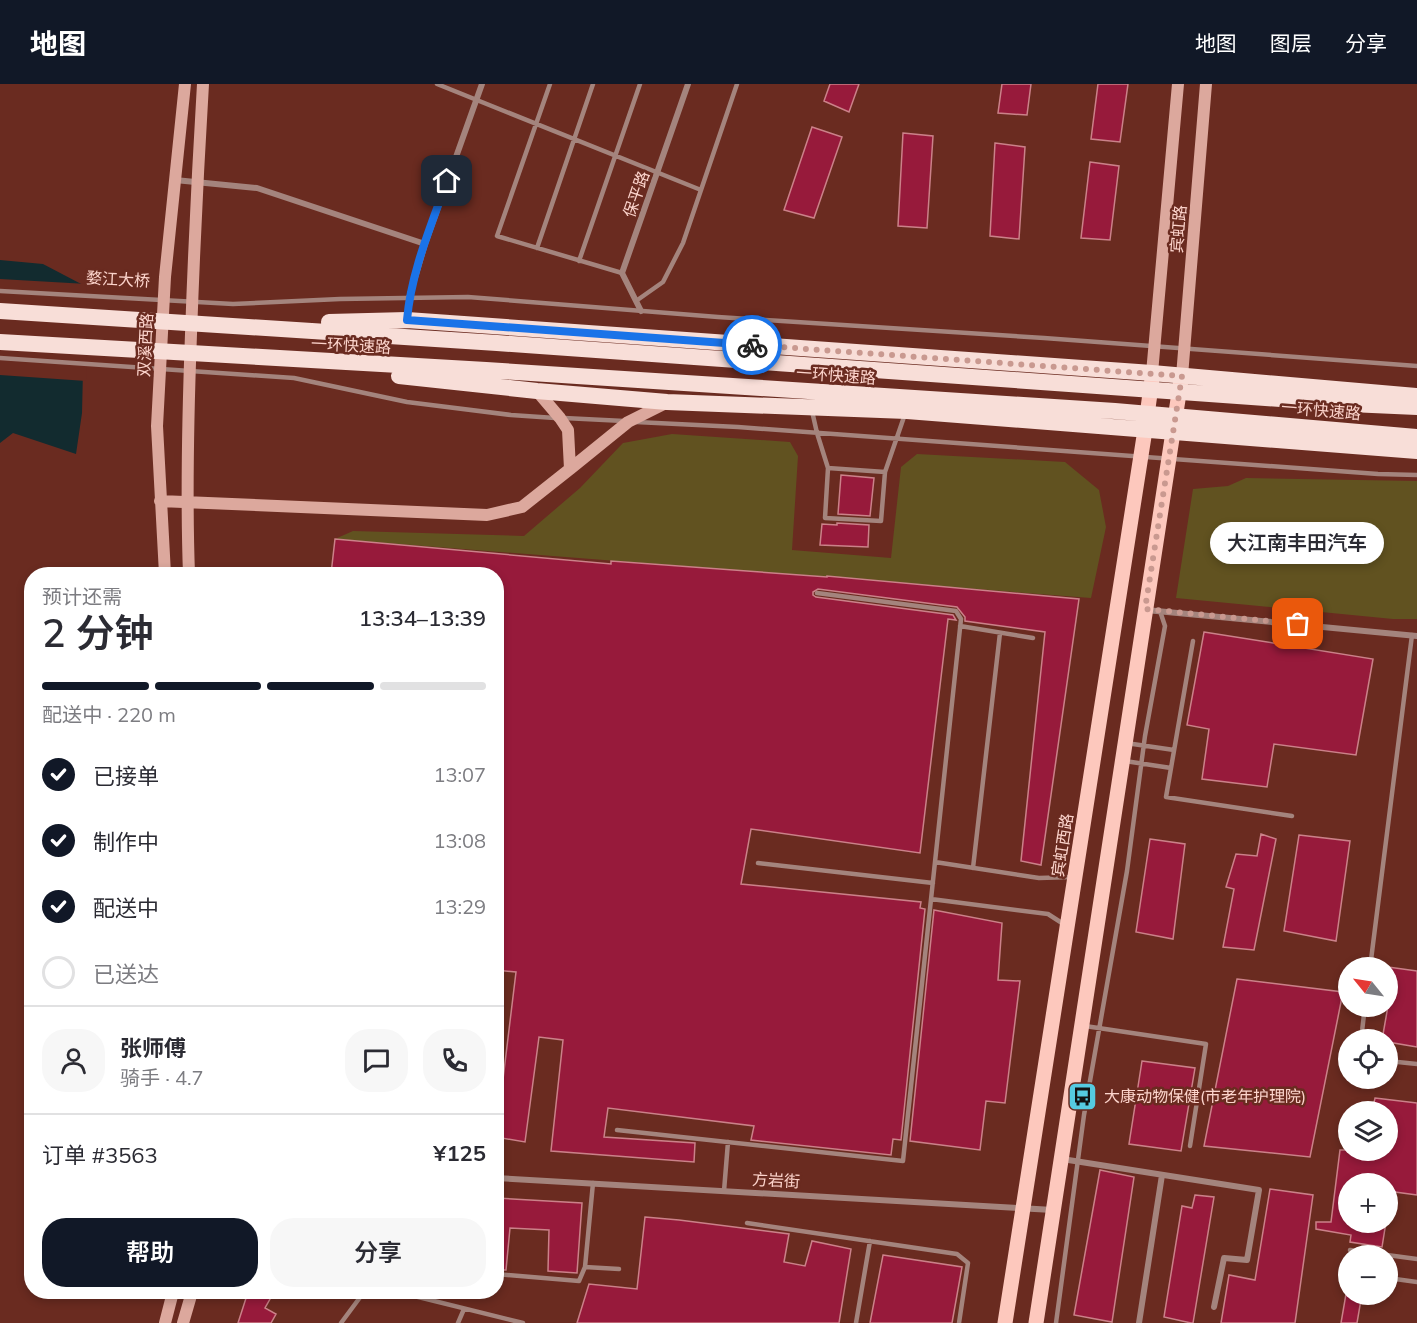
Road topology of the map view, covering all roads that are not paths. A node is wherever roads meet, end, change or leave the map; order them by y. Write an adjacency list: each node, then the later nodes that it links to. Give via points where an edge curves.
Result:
1 (185, 84): 17 (main road, 双溪西路)
2 (203, 84): 18 (main road)
3 (437, 84): 12 (lane)
4 (482, 84): 12 (street)
5 (550, 84): 13 (lane)
6 (593, 84): 14 (lane)
7 (640, 84): 15 (lane)
8 (688, 84): 16 (street, 保平路)
9 (737, 84): 19 (lane)
10 (1178, 84): 32 (main road, 宾虹路)
11 (1206, 84): 33 (main road, 宾虹路)
12 (477, 98): 13 (lane); 20 (street)
13 (536, 123): 14 (lane); 21 (lane, via 497,236)
14 (574, 139): 15 (lane); 21 (lane)
15 (615, 156): 16 (lane); 22 (lane)
16 (657, 173): 19 (lane); 23 (street, 保平路)
17 (176, 180): 18 (street); 59 (main road, 双溪西路, via 165,278 157,426)
18 (197, 182): 20 (street, via 257,188); 60 (main road)
19 (701, 190): 26 (lane, via 683,243 663,282)
20 (425, 244): 25 (street)
21 (537, 248): 22 (lane)
22 (579, 261): 23 (lane)
23 (622, 273): 26 (street)
24 (0, 291): 25 (lane, 婺江大桥, via 233,304)
25 (409, 298): 28 (lane, 婺江大桥, via 468,297); 29 (street)
26 (636, 301): 28 (street)
27 (0, 311): 30 (highway)
28 (641, 311): 32 (lane, 婺江大桥)
29 (407, 320): 30 (highway); 37 (highway)
30 (230, 325): 43 (highway, 一环快速路)
31 (0, 342): 34 (highway)
32 (1155, 346): 33 (lane, 婺江大桥); 37 (main road, 宾虹路)
33 (1184, 348): 36 (lane, 婺江大桥); 38 (main road, 宾虹路)
34 (216, 356): 39 (highway); 50 (highway, 一环快速路, via 1115,411)
35 (0, 358): 45 (lane, via 294,378 407,402)
36 (1417, 366)
37 (1152, 373): 38 (highway); 47 (main road, 宾虹西路)
38 (1182, 376): 40 (highway); 48 (main road)
39 (537, 391): 41 (highway); 45 (main road)
40 (1417, 396)
41 (668, 402): 42 (highway); 46 (main road)
42 (811, 406): 44 (highway); 49 (lane)
43 (1417, 407)
44 (907, 411): 47 (highway); 51 (lane)
45 (560, 418): 46 (lane); 56 (main road, via 568,430)
46 (628, 422): 49 (lane); 56 (main road)
47 (1145, 430): 48 (highway); 53 (main road, 宾虹西路)
48 (1174, 432): 52 (highway); 54 (main road)
49 (817, 433): 51 (lane); 55 (lane)
50 (1417, 437)
51 (895, 439): 53 (lane); 57 (lane)
52 (1417, 451)
53 (1141, 457): 54 (lane); 80 (main road, 宾虹西路)
54 (1168, 459): 58 (lane); 64 (main road)
55 (828, 468): 57 (lane); 57 (lane, via 825,518 881,521)
56 (570, 469): 60 (main road, via 522,507 487,515)
57 (885, 472)
58 (1417, 475)
59 (160, 501): 60 (main road); 61 (main road, 双溪西路)
60 (186, 502): 62 (main road)
61 (165, 567)
62 (189, 567)
63 (817, 593): 65 (lane, via 956,611)
64 (1153, 610): 67 (street); 70 (main road); 71 (lane, via 1165,626)
65 (960, 626): 66 (lane); 77 (lane)
66 (1000, 633): 68 (lane); 79 (lane)
67 (1415, 636): 84 (lane)
68 (1033, 638)
69 (1193, 641): 72 (lane)
70 (1125, 743): 71 (lane); 73 (main road)
71 (1144, 746): 72 (lane); 74 (lane)
72 (1174, 750): 75 (lane)
73 (1122, 760): 74 (lane); 85 (main road)
74 (1142, 763): 75 (lane); 86 (lane)
75 (1171, 768): 76 (lane, via 1167,797)
76 (1292, 816)
77 (935, 862): 79 (lane); 81 (lane)
78 (758, 863): 81 (lane)
79 (973, 868): 80 (lane, via 1039,878)
80 (1075, 878): 83 (main road, 宾虹西路)
81 (933, 883): 82 (lane)
82 (931, 899): 83 (lane, via 1048,914); 90 (lane, via 903,1161)
83 (1067, 926): 98 (main road, 宾虹西路)
84 (1371, 957)
85 (1082, 1026): 86 (lane); 92 (main road)
86 (1100, 1028): 91 (lane, via 1206,1044); 93 (lane)
87 (1398, 1062): 88 (lane)
88 (1417, 1064)
89 (617, 1130): 90 (lane)
90 (728, 1142): 97 (lane)
91 (1190, 1146)
92 (1062, 1159): 93 (street); 99 (main road)
93 (1078, 1161): 94 (street); 124 (lane)
94 (1162, 1174): 113 (street, via 1259,1190 1247,1260 1224,1258); 125 (street)
95 (504, 1178): 96 (street, 方岩街)
96 (593, 1183): 97 (street, 方岩街); 104 (lane)
97 (724, 1191): 98 (street, 方岩街)
98 (1023, 1208): 99 (street, 方岩街); 122 (main road, 宾虹西路)
99 (1054, 1210): 123 (main road)
100 (747, 1223): 101 (lane)
101 (870, 1241): 120 (lane); 121 (lane, via 957,1254 968,1263)
102 (1398, 1256): 103 (lane)
103 (1417, 1258)
104 (585, 1267): 105 (lane); 106 (lane, via 579,1281)
105 (619, 1269)
106 (504, 1275)
107 (1398, 1279): 108 (lane)
108 (1417, 1282)
109 (171, 1299): 115 (main road)
110 (190, 1299): 116 (main road)
111 (359, 1299): 117 (lane)
112 (425, 1299): 114 (lane)
113 (1214, 1307)
114 (464, 1309): 118 (lane); 119 (lane)
115 (165, 1323)
116 (183, 1323)
117 (341, 1323)
118 (458, 1323)
119 (523, 1323)
120 (856, 1323)
121 (960, 1323)
122 (1005, 1323)
123 (1036, 1323)
124 (1056, 1323)
125 (1139, 1323)

